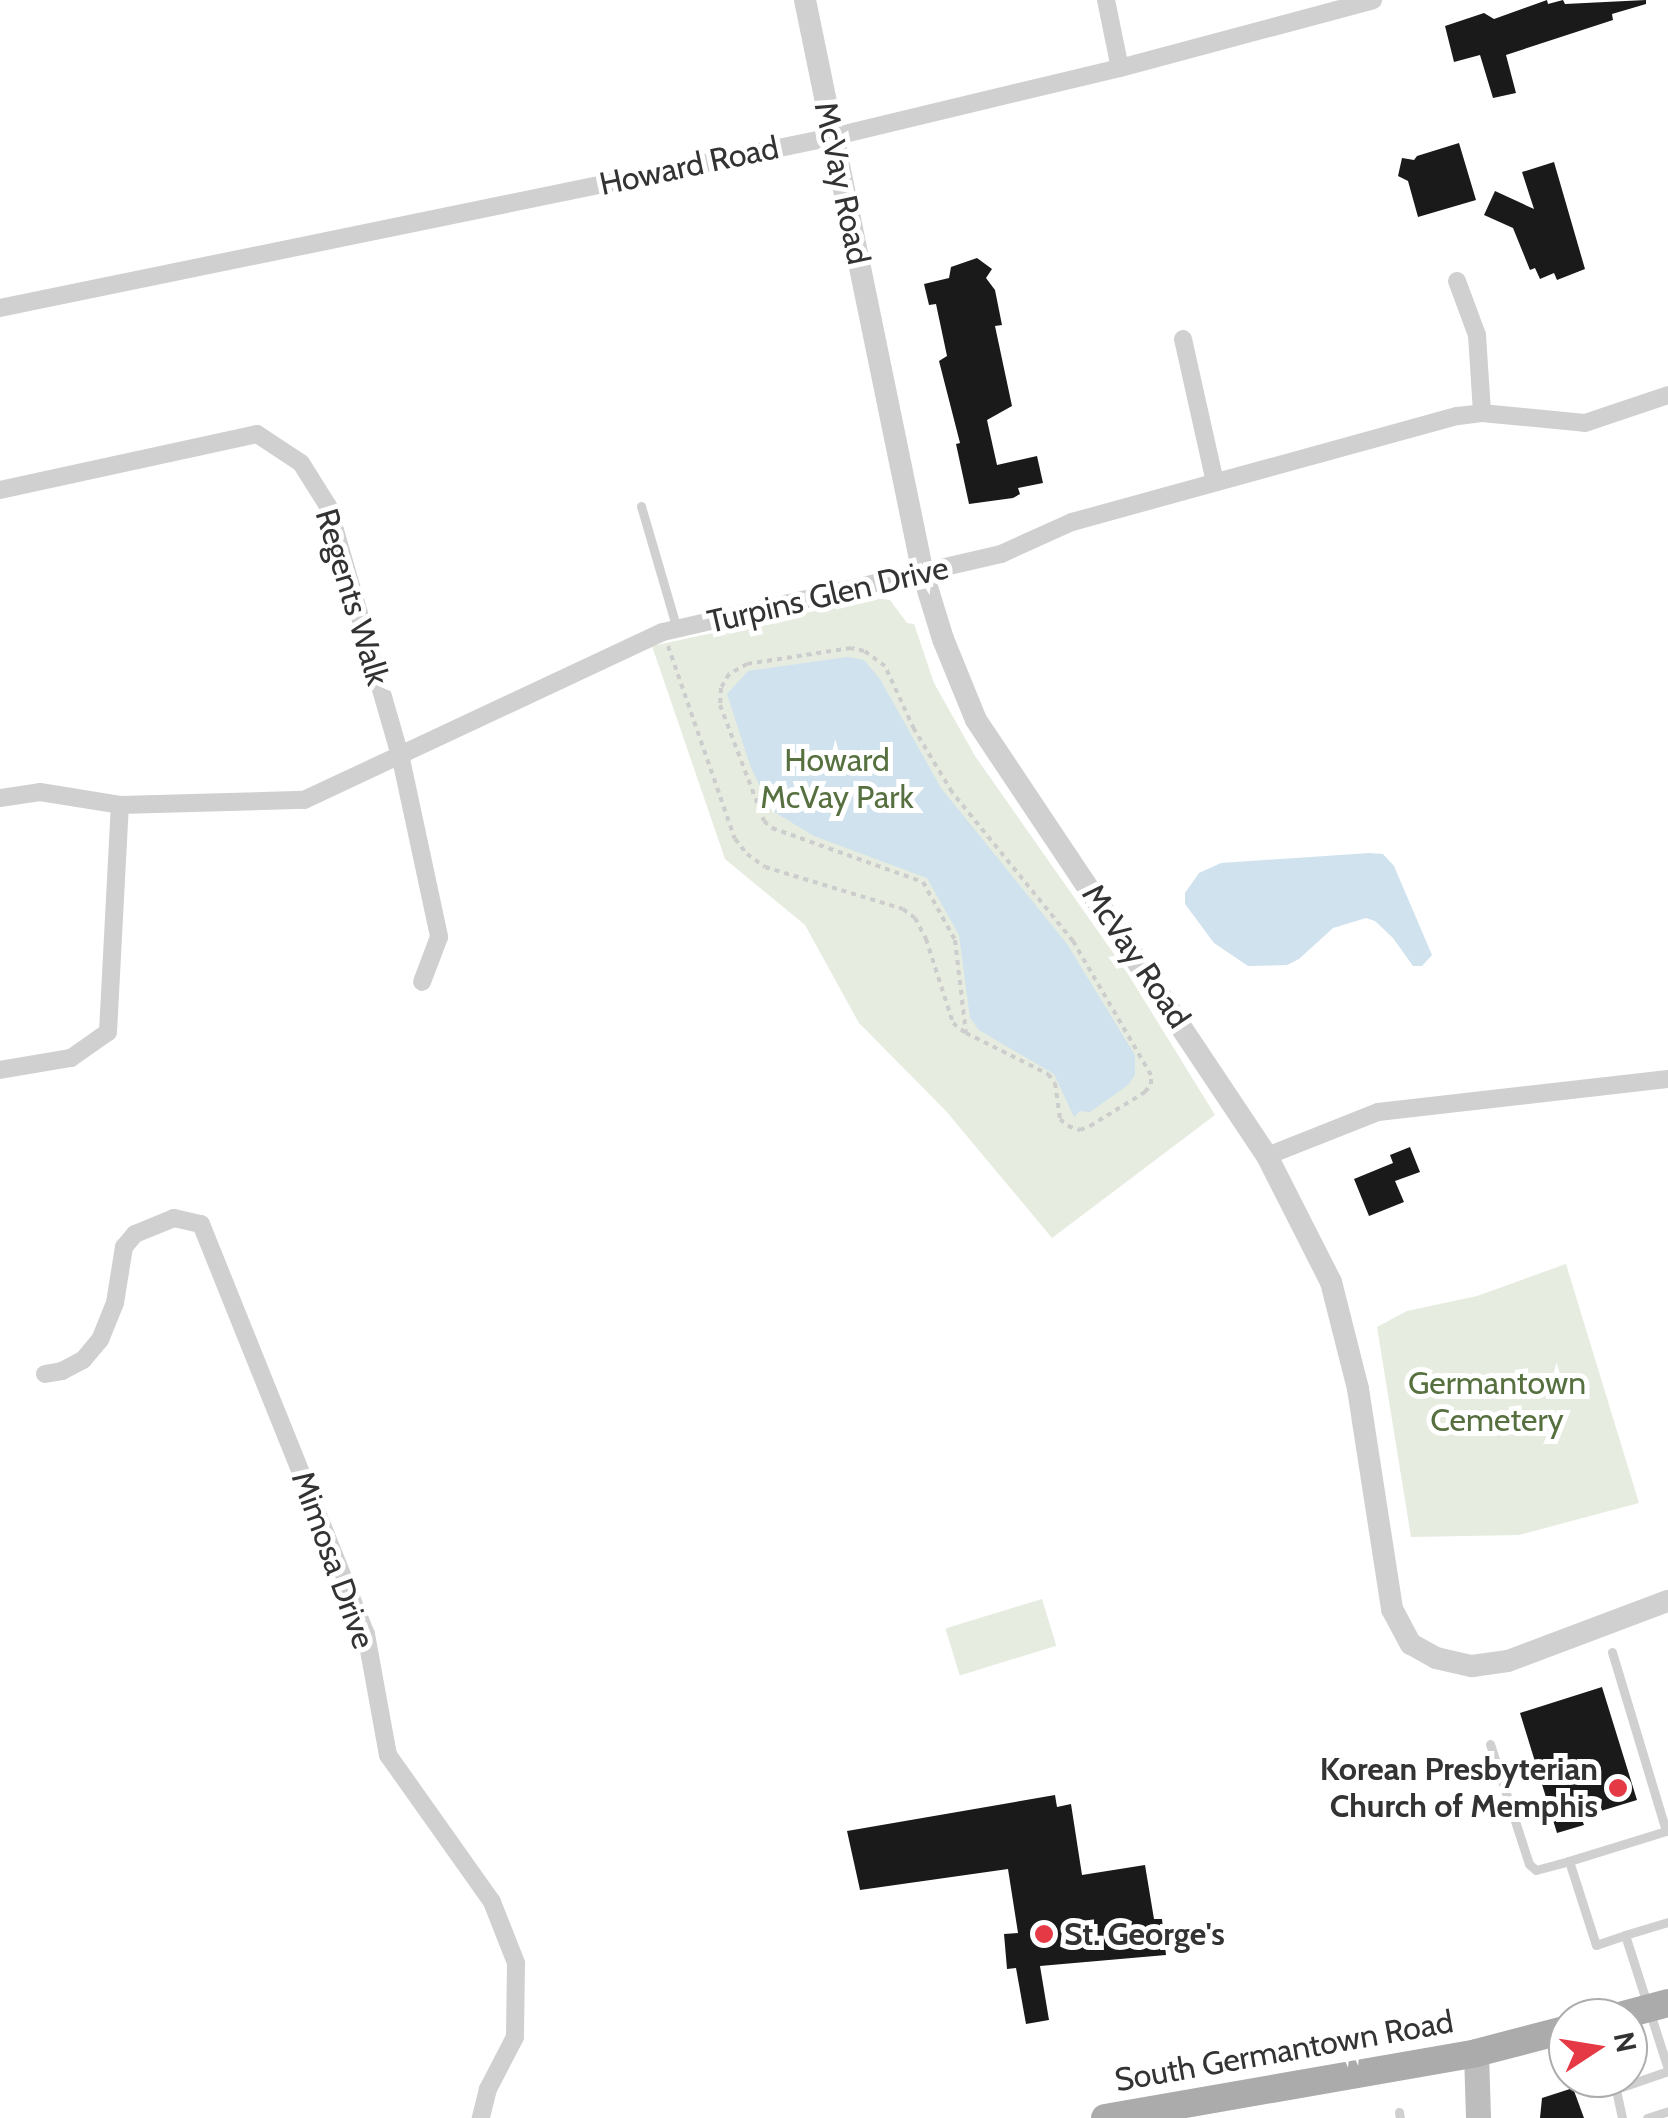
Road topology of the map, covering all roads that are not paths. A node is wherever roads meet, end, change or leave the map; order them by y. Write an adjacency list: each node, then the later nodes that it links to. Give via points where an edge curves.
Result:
1 (805, 0): 5 (street, McVay Road)
2 (1106, 0): 4 (street)
3 (1373, 0): 4 (street, Howard Road)
4 (1120, 68): 5 (street, Howard Road)
5 (832, 137): 7 (street, Howard Road); 14 (street, McVay Road)
6 (1457, 281): 10 (street, via 1477,335)
7 (0, 308)
8 (1183, 339): 11 (street)
9 (1668, 395): 10 (street, Turpins Glen Drive, via 1585,423)
10 (1482, 413): 11 (street, Turpins Glen Drive)
11 (1215, 482): 14 (street, Turpins Glen Drive)
12 (0, 490): 16 (street, Regents Walk, via 257,434 301,464 328,506)
13 (641, 506): 15 (lane)
14 (923, 574): 15 (street, Turpins Glen Drive); 22 (street, McVay Road, via 976,720)
15 (670, 631): 16 (street, Turpins Glen Drive, via 592,662)
16 (401, 759): 18 (street, Turpins Glen Drive, via 304,800); 19 (street, Regents Walk, via 439,937)
17 (0, 798): 18 (street, Turpins Glen Drive, via 40,792)
18 (120, 805): 20 (street, via 108,1032 70,1058)
19 (422, 982)
20 (0, 1070)
21 (1668, 1079): 22 (street, via 1378,1112)
22 (1268, 1156): 24 (street, McVay Road, via 1331,1282 1358,1389 1381,1560 1392,1609 1411,1644 1472,1666 1508,1661)
23 (45, 1374): 38 (street, Mimosa Drive, via 83,1360 100,1340 115,1303 124,1247 135,1234 174,1218 201,1224 366,1634 388,1754 492,1902 516,1963 516,2037 488,2089)
24 (1668, 1601)
25 (1612, 1652): 28 (lane)
26 (1490, 1744): 30 (lane, via 1529,1864 1536,1870)
27 (1668, 1788): 28 (lane)
28 (1654, 1793): 29 (lane)
29 (1667, 1834): 30 (lane)
30 (1569, 1861): 32 (lane, via 1596,1945)
31 (1668, 1922): 32 (lane)
32 (1625, 1935): 33 (lane)
33 (1658, 2006): 36 (lane)
34 (1548, 2034): 35 (main road, South Germantown Road)
35 (1476, 2053): 39 (main road, South Germantown Road); 40 (main road)
36 (1668, 2070): 41 (lane, via 1616,2089)
37 (1668, 2111): 42 (lane)
38 (482, 2118)
39 (1105, 2118)
40 (1478, 2118)
41 (1622, 2118)
42 (1647, 2118)

